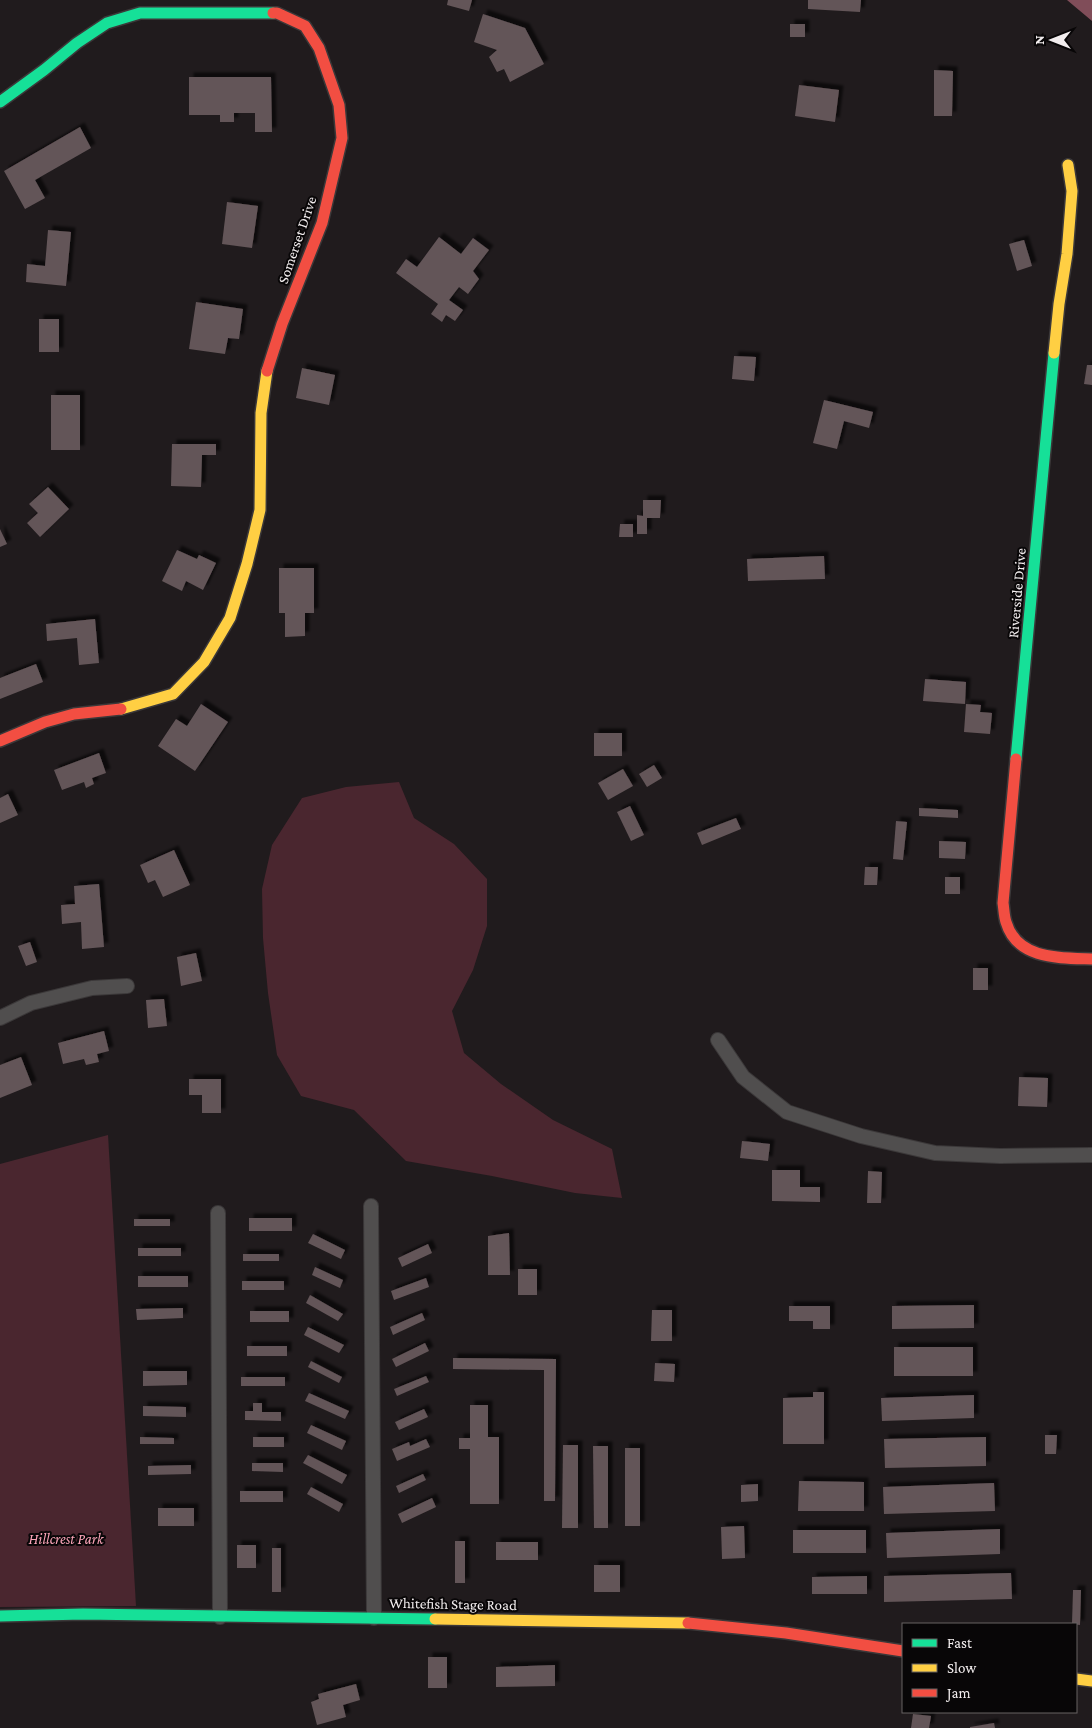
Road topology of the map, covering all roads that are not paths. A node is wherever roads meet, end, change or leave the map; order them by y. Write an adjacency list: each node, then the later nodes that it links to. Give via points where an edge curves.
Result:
1 (0, 102): 3 (street, Somerset Drive, via 107,22 140,13 278,13 305,26 319,48 338,105 342,138 322,223 282,324 266,375 260,413 260,510 230,618 204,662 173,694 120,709 74,714)
2 (1068, 165): 4 (street, Riverside Drive, via 1072,190 1067,254 1046,423 1003,903 1008,931 1028,951 1058,958)
3 (0, 741)
4 (1092, 959)
5 (127, 986): 6 (street, via 92,988 31,1003)
6 (0, 1018)
7 (718, 1040): 8 (street, via 742,1077 787,1112 861,1136 935,1153)
8 (1092, 1155)
9 (371, 1206): 13 (street)
10 (218, 1213): 12 (street)
11 (0, 1616): 12 (street, Whitefish Stage Road)
12 (220, 1617): 13 (street, Whitefish Stage Road)
13 (374, 1618): 14 (street, Whitefish Stage Road, via 704,1624 812,1635)
14 (902, 1651)
15 (1077, 1679): 16 (street)
16 (1092, 1681)

